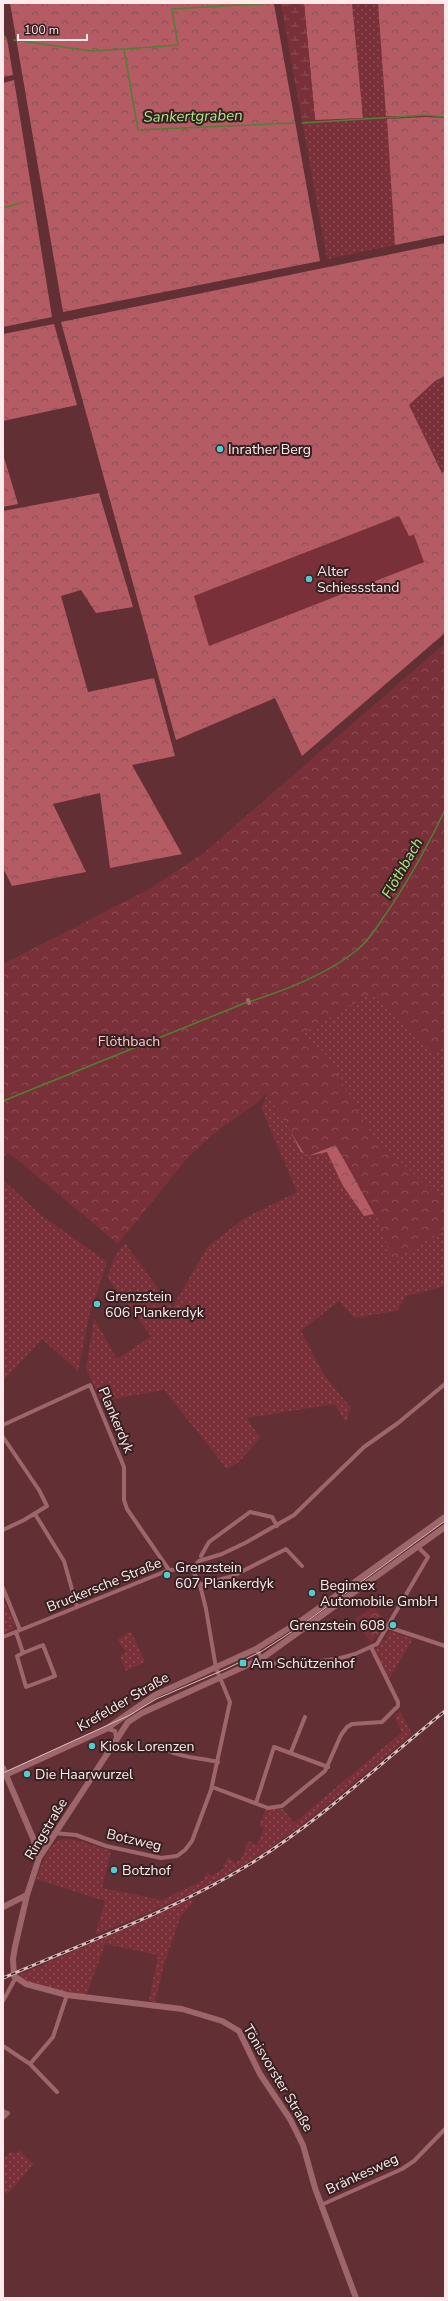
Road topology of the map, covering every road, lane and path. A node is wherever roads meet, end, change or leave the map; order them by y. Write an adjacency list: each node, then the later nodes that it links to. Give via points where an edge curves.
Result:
1 (445, 1384): 6 (street, via 364,1447 294,1515)
2 (3, 1425): 13 (street, Plankerdyk, via 90,1385 124,1467 124,1500 127,1508 151,1547)
3 (3, 1437): 4 (street, via 46,1503 46,1506)
4 (36, 1514): 8 (street); 17 (street, via 64,1561)
5 (445, 1517): 23 (street, Krefelder Straße, via 305,1618)
6 (277, 1526): 10 (street, via 222,1554); 10 (street, via 272,1517 250,1512 209,1542)
7 (445, 1527): 9 (street, Krefelder Straße)
8 (3, 1530)
9 (418, 1547): 18 (street, via 428,1557); 25 (street, Krefelder Straße)
10 (200, 1559): 12 (street)
11 (302, 1566): 14 (street, via 286,1549 233,1576)
12 (192, 1569): 13 (street, Bruckersche Straße); 14 (street)
13 (169, 1570): 17 (street, Bruckersche Straße)
14 (200, 1585): 26 (street)
15 (3, 1588): 16 (street)
16 (4, 1593): 19 (street)
17 (77, 1607): 19 (street, Bruckersche Straße)
18 (388, 1627): 21 (street); 22 (street, via 376,1644)
19 (18, 1631): 20 (street, Bruckersche Straße); 24 (street)
20 (3, 1637)
21 (445, 1646)
22 (370, 1647): 25 (street, via 337,1659 297,1664 267,1664); 35 (street, via 398,1706 382,1722 352,1724 347,1727 340,1735)
23 (256, 1649): 25 (street); 26 (street, Krefelder Straße)
24 (23, 1653): 24 (street, via 17,1656 26,1687 55,1676 43,1646)
25 (261, 1659): 27 (street, Krefelder Straße)
26 (216, 1668): 27 (street, Botzweg); 30 (street, Krefelder Straße, via 155,1695)
27 (220, 1678): 28 (street, Krefelder Straße); 34 (street, Botzweg, via 230,1702)
28 (134, 1717): 31 (street, Ringstraße)
29 (305, 1717): 33 (street)
30 (106, 1729): 31 (street, via 115,1731); 37 (street, Krefelder Straße)
31 (116, 1738): 40 (street, Ringstraße, via 91,1781)
32 (168, 1751): 34 (street, via 184,1758 194,1756)
33 (291, 1752): 35 (street); 39 (street, via 272,1748)
34 (218, 1762): 38 (street, Botzweg)
35 (328, 1767): 39 (street, via 322,1775 282,1806 268,1808)
36 (3, 1768): 37 (street)
37 (4, 1775): 41 (street, via 34,1838)
38 (212, 1787): 39 (street); 40 (street, Botzweg, via 192,1841 185,1850 172,1858 156,1858 106,1846 76,1835)
39 (256, 1803)
40 (54, 1833): 41 (street, Ringstraße)
41 (39, 1858): 42 (street, Ringstraße)
42 (26, 1895): 43 (street); 44 (street, via 12,1959)
43 (3, 1907)
44 (16, 1979): 45 (street, Tönisvorster Straße); 46 (street)
45 (67, 1995): 48 (street, via 54,2037); 53 (street, Tönisvorster Straße, via 170,2006 233,2026 243,2038 260,2074 297,2130)
46 (3, 2001)
47 (3, 2046): 48 (street)
48 (30, 2064): 49 (street)
49 (56, 2092)
50 (3, 2111): 51 (street, via 8,2113)
51 (3, 2118)
52 (445, 2129): 53 (street, Bränkesweg, via 402,2169)
53 (321, 2204): 54 (street, Tönisvorster Straße)
54 (356, 2298)

